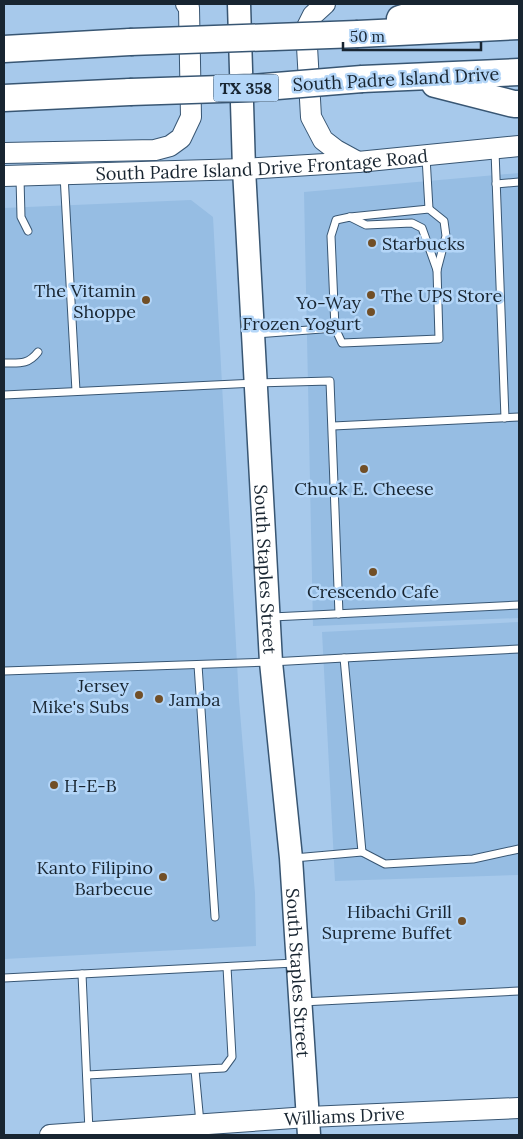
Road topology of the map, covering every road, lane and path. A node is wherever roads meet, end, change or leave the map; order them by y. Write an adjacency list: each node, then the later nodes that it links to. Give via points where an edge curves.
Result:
1 (186, 4): 14 (main road, via 189,8 190,117 181,138 170,146 155,150)
2 (239, 4): 17 (main road, South Staples Street)
3 (325, 4): 16 (main road, via 313,15 306,29 311,117 323,140)
4 (515, 4): 6 (highway, via 420,13)
5 (519, 26): 6 (highway)
6 (358, 34): 7 (highway, bridge)
7 (4, 49)
8 (519, 72): 9 (highway, South Padre Island Drive / TX 358)
9 (410, 77): 10 (highway, South Padre Island Drive / TX 358, bridge, via 252,88); 11 (highway)
10 (4, 98)
11 (519, 104)
12 (519, 146): 13 (main road, South Padre Island Drive Frontage Road)
13 (495, 148): 15 (main road, South Padre Island Drive Frontage Road); 21 (lane)
14 (4, 153)
15 (426, 155): 16 (main road, South Padre Island Drive Frontage Road); 22 (lane)
16 (358, 162): 17 (main road, South Padre Island Drive Frontage Road)
17 (244, 169): 18 (main road, South Padre Island Drive Frontage Road); 27 (main road, South Staples Street)
18 (64, 175): 19 (main road, South Padre Island Drive Frontage Road); 31 (lane)
19 (12, 176): 24 (lane, via 21,216)
20 (519, 182): 21 (lane)
21 (496, 184): 34 (lane)
22 (429, 209): 23 (lane); 25 (lane, via 444,221 446,236)
23 (350, 217): 25 (lane, via 366,225 412,223 422,228); 26 (lane, via 336,220 331,236)
24 (28, 231)
25 (437, 270): 26 (lane, via 439,339 342,343)
26 (335, 328): 27 (lane)
27 (253, 334): 30 (main road, South Staples Street)
28 (38, 352): 29 (lane, via 27,362)
29 (4, 364)
30 (256, 383): 31 (lane); 35 (lane, via 330,381); 38 (main road, South Staples Street)
31 (76, 392): 32 (lane)
32 (4, 395)
33 (519, 417): 34 (lane)
34 (506, 418): 35 (lane)
35 (332, 426): 37 (lane)
36 (519, 605): 37 (lane)
37 (339, 614): 38 (lane)
38 (269, 617): 41 (main road, South Staples Street)
39 (519, 649): 40 (lane)
40 (344, 658): 41 (lane); 45 (lane)
41 (271, 662): 42 (lane); 46 (main road, South Staples Street)
42 (198, 665): 43 (lane); 47 (lane)
43 (4, 671)
44 (519, 849): 45 (lane, via 473,859 385,864)
45 (362, 852): 46 (lane)
46 (291, 858): 48 (main road, South Staples Street)
47 (216, 917)
48 (298, 963): 49 (lane); 53 (main road, South Staples Street)
49 (227, 967): 50 (lane); 54 (lane, via 232,1057 224,1068)
50 (82, 974): 51 (lane); 55 (lane)
51 (4, 978)
52 (519, 991): 53 (lane)
53 (299, 1002): 58 (main road, South Staples Street)
54 (195, 1070): 55 (lane); 57 (lane)
55 (87, 1075): 59 (lane)
56 (519, 1108): 58 (main road, Williams Drive)
57 (200, 1125): 58 (main road, Williams Drive); 60 (main road, Williams Drive)
58 (309, 1126)
59 (89, 1132): 60 (main road, Williams Drive); 61 (main road, Williams Drive)
60 (169, 1132)
61 (50, 1135)

